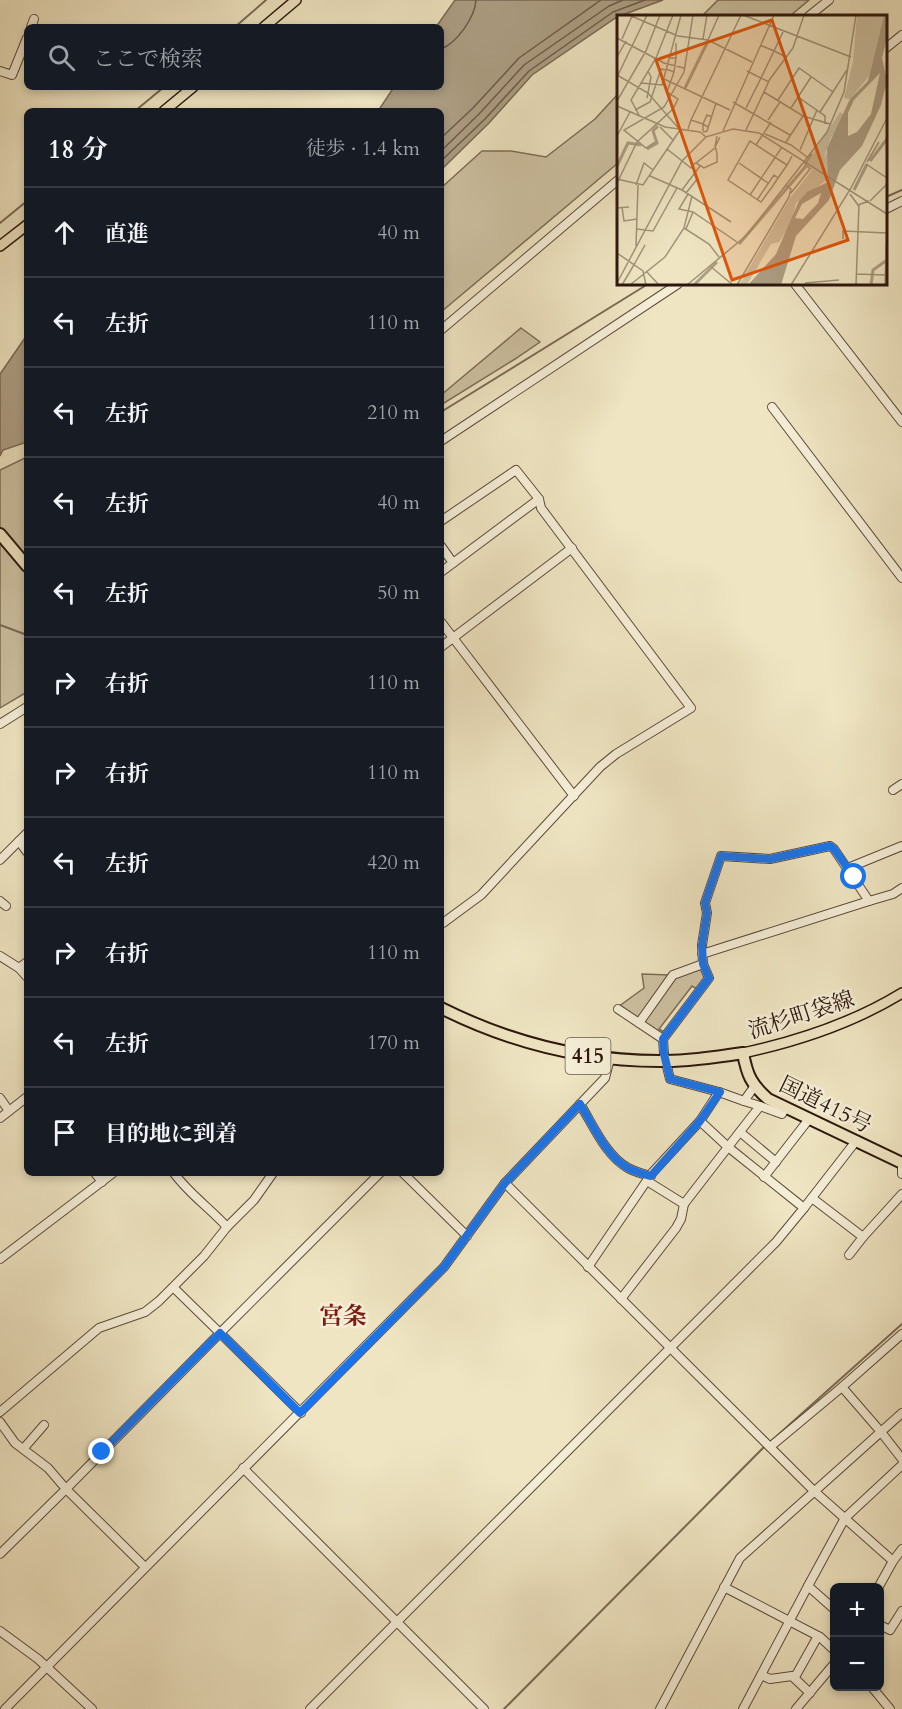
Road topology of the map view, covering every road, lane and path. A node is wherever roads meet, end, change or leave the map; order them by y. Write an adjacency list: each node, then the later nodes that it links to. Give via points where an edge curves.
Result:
1 (296, 0): 4 (main road)
2 (829, 0): 3 (street)
3 (810, 15)
4 (268, 24)
5 (902, 35): 7 (street)
6 (24, 45): 8 (street, via 12,75)
7 (887, 46)
8 (0, 71)
9 (189, 90): 10 (main road)
10 (168, 108)
11 (617, 181): 18 (street)
12 (902, 201): 13 (street)
13 (887, 208)
14 (24, 227): 15 (main road)
15 (0, 246)
16 (676, 285): 21 (street)
17 (796, 285): 20 (street)
18 (444, 327)
19 (772, 407): 30 (street)
20 (902, 422)
21 (444, 439)
22 (538, 500): 23 (street, via 516,470); 25 (street); 28 (street)
23 (444, 519)
24 (0, 534): 27 (highway)
25 (572, 548): 32 (street); 38 (street, via 692,708 608,760)
26 (444, 550): 28 (street)
27 (24, 562)
28 (453, 563): 29 (street)
29 (444, 570)
30 (902, 578)
31 (444, 626): 32 (street)
32 (453, 639): 33 (street); 38 (street)
33 (444, 646)
34 (24, 709): 35 (street)
35 (0, 724)
36 (902, 784): 37 (street)
37 (893, 790)
38 (574, 795): 47 (street, via 481,895)
39 (24, 836): 40 (street)
40 (19, 841): 42 (street); 43 (street)
41 (902, 846): 44 (street)
42 (24, 848)
43 (0, 860)
44 (848, 868): 46 (street); 48 (street, via 830,846 770,859 721,856 705,903)
45 (902, 888): 46 (street)
46 (869, 901): 48 (street)
47 (444, 922)
48 (702, 954): 51 (street)
49 (0, 956): 52 (street)
50 (24, 964): 52 (street)
51 (703, 964): 57 (street, via 673,975); 58 (street, via 709,978)
52 (19, 968): 53 (street)
53 (24, 974)
54 (902, 993): 59 (main road, 流杉町袋線, via 828,1029)
55 (618, 1009): 57 (street)
56 (444, 1011): 60 (highway, 415, via 536,1045)
57 (639, 1023): 58 (street)
58 (663, 1039): 61 (street)
59 (743, 1053): 61 (highway, 415); 62 (highway, 国道415号)
60 (610, 1059): 61 (highway, 415); 67 (street, via 605,1078)
61 (666, 1062): 63 (street, via 670,1079)
62 (754, 1088): 66 (street); 69 (highway, 国道415号)
63 (720, 1092): 66 (street); 73 (street)
64 (0, 1098): 70 (street)
65 (24, 1099): 70 (street)
66 (744, 1101): 68 (street)
67 (580, 1104): 88 (street, via 605,1145 622,1164); 90 (street)
68 (760, 1106): 69 (street, via 782,1114); 74 (street)
69 (785, 1108): 72 (highway, 国道415号)
70 (9, 1111): 71 (street)
71 (0, 1118)
72 (809, 1119): 75 (highway, 国道415号); 77 (street)
73 (700, 1121): 76 (street); 88 (street)
74 (740, 1132): 76 (street); 77 (street)
75 (856, 1141): 78 (highway, 国道415号); 92 (street)
76 (728, 1147): 87 (street); 93 (street)
77 (776, 1162): 87 (street)
78 (902, 1163)
79 (902, 1168): 80 (street)
80 (902, 1174)
81 (97, 1176): 89 (street)
82 (109, 1176): 89 (street)
83 (176, 1176): 95 (street)
84 (271, 1176): 95 (street)
85 (377, 1176): 103 (street)
86 (406, 1176): 96 (street)
87 (764, 1177): 94 (street)
88 (649, 1178): 93 (street); 100 (street)
89 (102, 1182): 99 (street)
90 (505, 1183): 96 (street); 100 (street)
91 (902, 1194): 97 (street)
92 (812, 1198): 94 (street); 97 (street)
93 (684, 1204): 102 (street, via 676,1228)
94 (804, 1208): 105 (street, via 776,1242)
95 (227, 1227): 101 (street)
96 (467, 1236): 108 (street, via 444,1267)
97 (863, 1237): 98 (street)
98 (849, 1255)
99 (0, 1259)
100 (588, 1267): 102 (street)
101 (174, 1288): 103 (street); 107 (street, via 145,1312 99,1328)
102 (621, 1299): 105 (street)
103 (220, 1333): 108 (street); 118 (street)
104 (902, 1334): 106 (street)
105 (671, 1347): 114 (street); 129 (street)
106 (842, 1387): 112 (street); 114 (street)
107 (0, 1412)
108 (300, 1413): 117 (street)
109 (902, 1413): 112 (street)
110 (0, 1422): 113 (street, via 15,1443)
111 (44, 1425): 113 (street)
112 (881, 1432): 115 (street); 119 (street)
113 (24, 1448): 118 (street)
114 (770, 1448): 119 (street)
115 (902, 1459)
116 (902, 1465): 120 (street)
117 (243, 1468): 123 (street); 129 (street)
118 (66, 1489): 121 (street); 123 (street)
119 (814, 1491): 120 (street); 126 (street, via 740,1558)
120 (845, 1518): 122 (street); 125 (street)
121 (0, 1554)
122 (899, 1555): 124 (street)
123 (146, 1567): 135 (street)
124 (881, 1583)
125 (808, 1586): 127 (street); 130 (street)
126 (724, 1587): 130 (street); 145 (street)
127 (830, 1605)
128 (902, 1611): 131 (street, via 890,1630)
129 (396, 1621): 143 (street); 144 (street)
130 (791, 1621): 133 (street); 137 (street)
131 (884, 1627)
132 (0, 1631): 135 (street)
133 (818, 1636): 134 (street); 138 (street)
134 (830, 1646)
135 (47, 1667): 141 (street); 142 (street)
136 (830, 1669): 140 (street)
137 (761, 1675): 138 (street); 146 (street)
138 (795, 1677): 140 (street)
139 (875, 1691): 148 (street)
140 (810, 1693): 147 (street)
141 (5, 1709)
142 (92, 1709)
143 (310, 1709)
144 (484, 1709)
145 (660, 1709)
146 (743, 1709)
147 (796, 1709)
148 (890, 1709)

